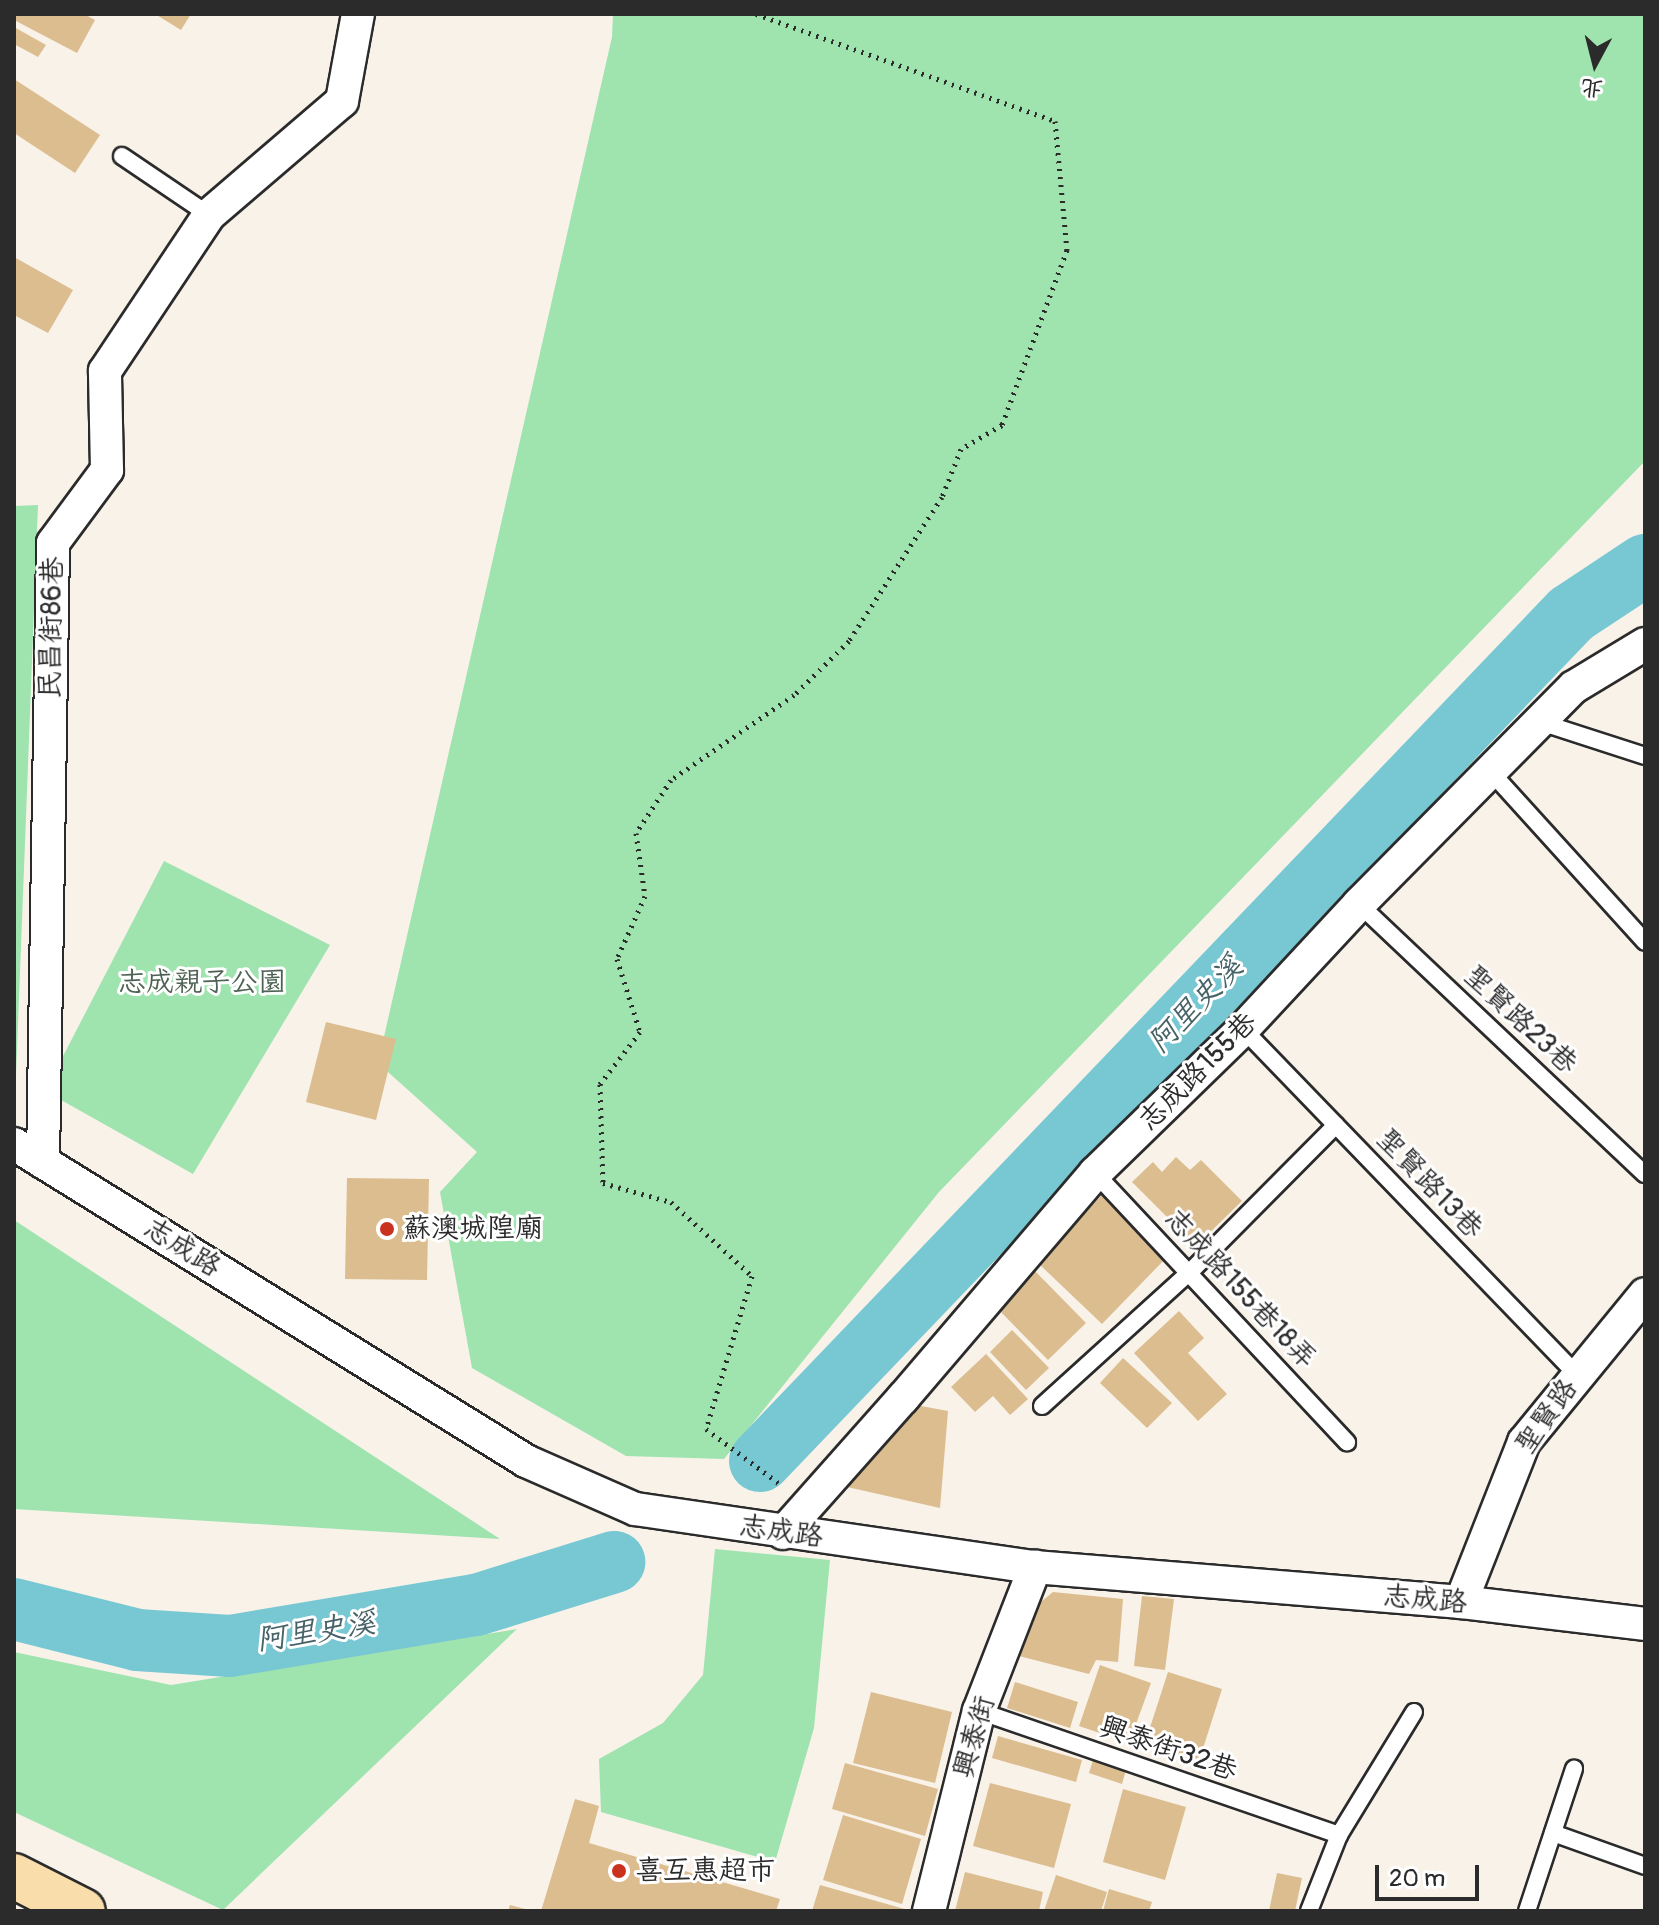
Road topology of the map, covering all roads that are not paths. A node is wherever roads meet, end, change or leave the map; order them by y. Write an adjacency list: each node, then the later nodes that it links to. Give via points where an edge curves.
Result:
1 (358, 14): 3 (street, 民昌街86巷, via 342,101)
2 (122, 156): 3 (lane)
3 (209, 215): 13 (street, 民昌街86巷, via 105,371 107,470 53,543)
4 (1645, 644): 5 (street, 志成路155巷, via 1574,687)
5 (1540, 722): 6 (lane); 7 (street, 志成路155巷)
6 (1645, 756)
7 (1491, 772): 8 (street, 志成路155巷); 9 (lane)
8 (1359, 904): 10 (street, 志成路155巷); 15 (lane, 聖賢路23巷)
9 (1645, 942)
10 (1243, 1029): 11 (lane, 聖賢路13巷); 14 (street, 志成路155巷)
11 (1336, 1125): 16 (lane); 18 (lane, 聖賢路13巷)
12 (14, 1144): 13 (street, 志成路)
13 (43, 1162): 21 (street, 志成路, via 526,1461 635,1509)
14 (1095, 1173): 16 (lane, 志成路155巷18弄); 21 (street, 志成路155巷)
15 (1645, 1174)
16 (1190, 1272): 19 (lane); 20 (lane, 志成路155巷18弄)
17 (1645, 1294): 18 (street, 聖賢路)
18 (1577, 1375): 23 (street, 聖賢路, via 1524,1442)
19 (1042, 1406)
20 (1347, 1442)
21 (783, 1533): 22 (street, 志成路)
22 (1035, 1567): 23 (street, 志成路); 25 (street, 興泰街)
23 (1461, 1602): 24 (street, 志成路)
24 (1645, 1624)
25 (979, 1711): 29 (lane, 興泰街32巷); 33 (street, 興泰街)
26 (1414, 1712): 29 (lane)
27 (1574, 1769): 28 (lane)
28 (1553, 1833): 30 (lane); 35 (lane)
29 (1339, 1835): 34 (lane)
30 (1645, 1866)
31 (14, 1876): 32 (main road)
32 (83, 1911)
33 (929, 1911)
34 (1309, 1911)
35 (1527, 1911)

